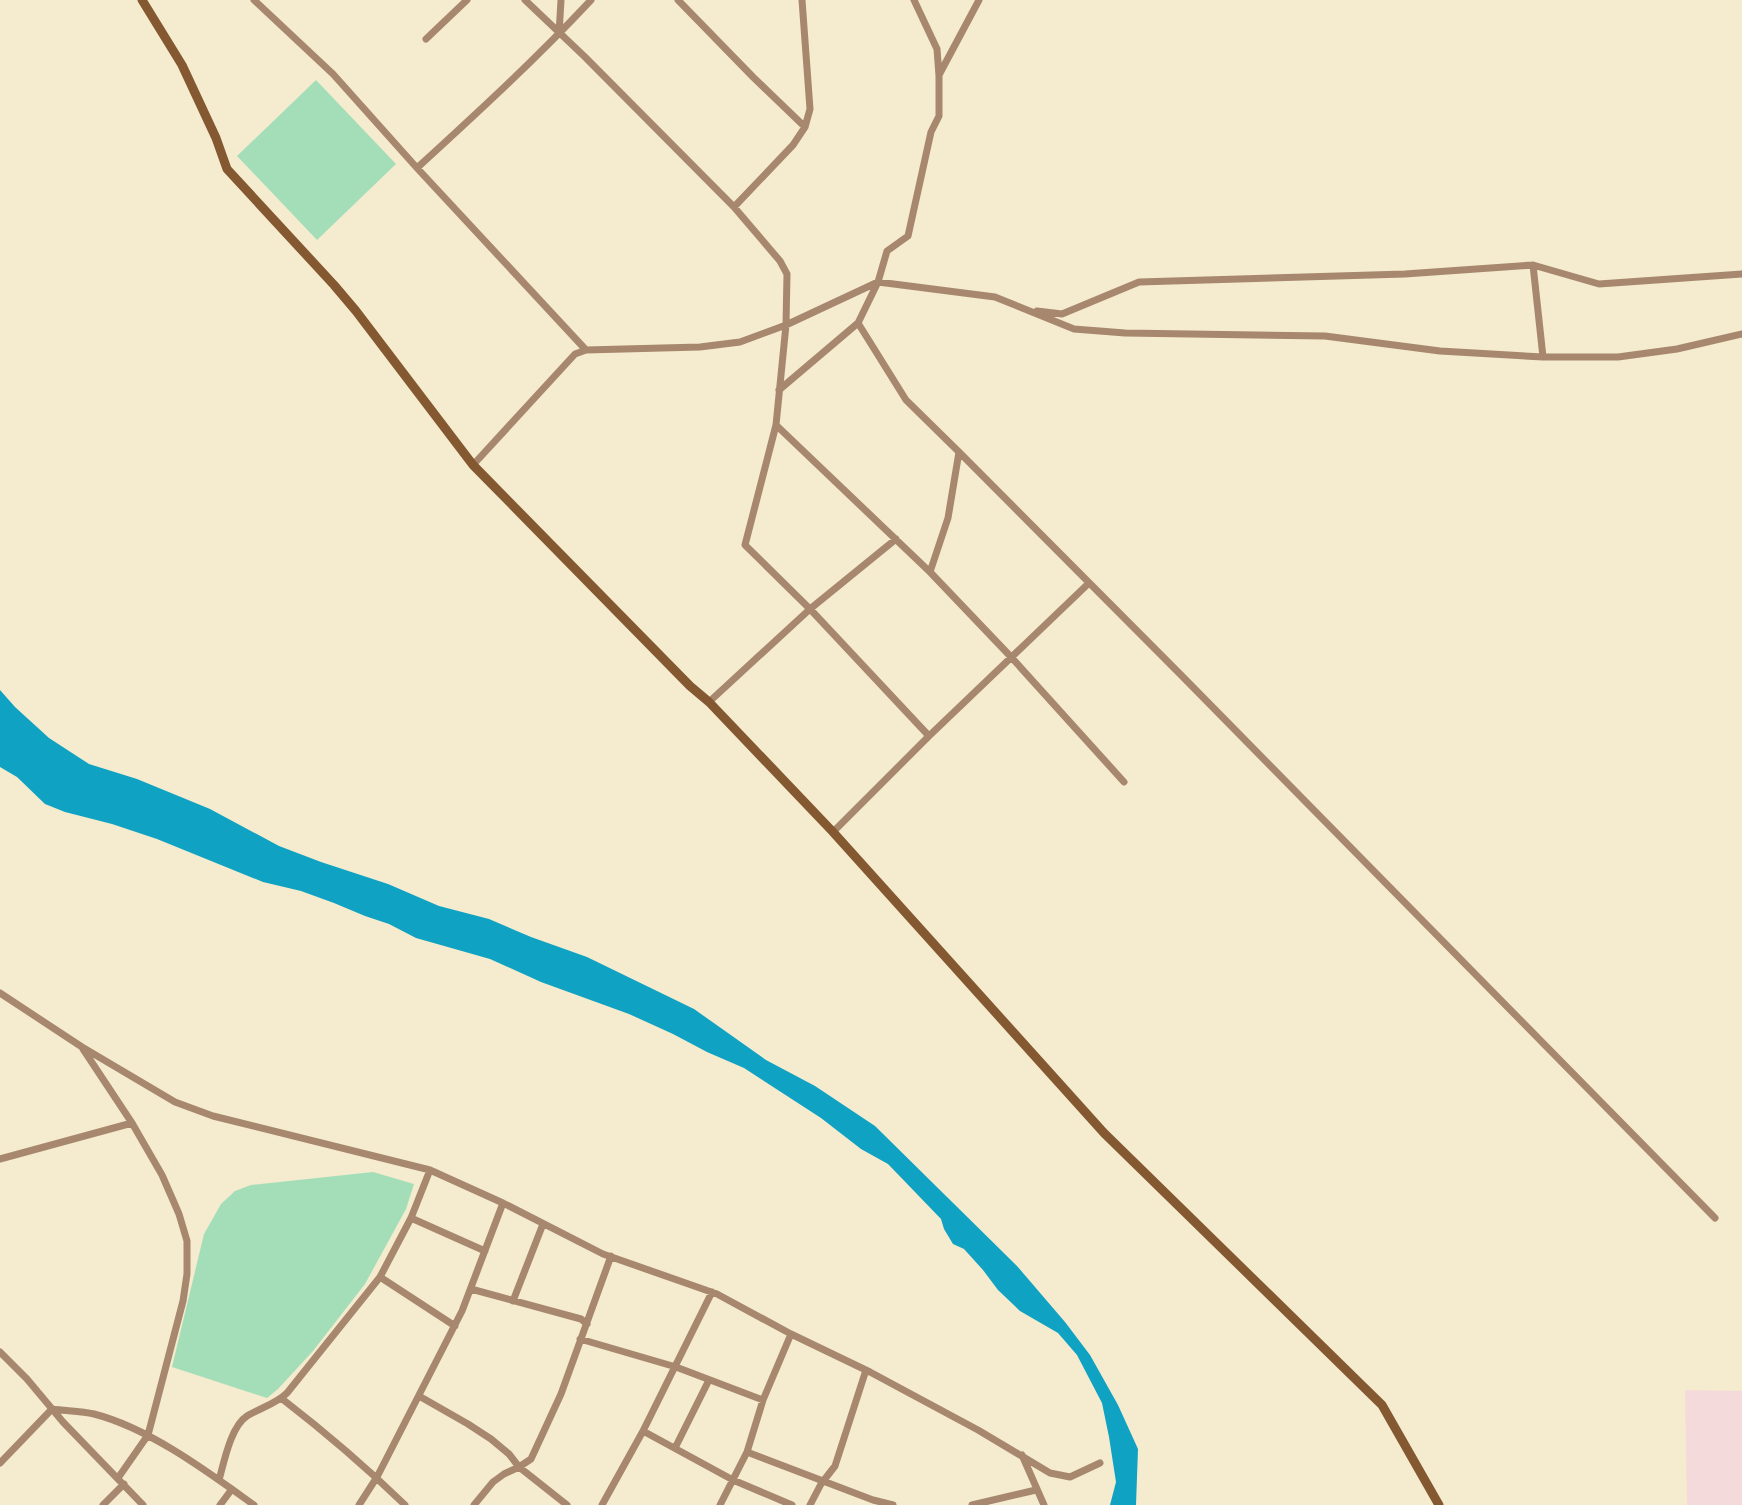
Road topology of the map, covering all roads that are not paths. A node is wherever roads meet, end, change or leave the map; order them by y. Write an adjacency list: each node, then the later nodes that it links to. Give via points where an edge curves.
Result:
1 (142, 0): 29 (street, via 182,65 227,169 356,311)
2 (254, 0): 15 (street, via 333,74)
3 (467, 0): 12 (street)
4 (525, 0): 11 (street)
5 (561, 0): 11 (street)
6 (591, 0): 11 (street)
7 (678, 0): 14 (street)
8 (802, 0): 14 (street, via 810,109)
9 (914, 0): 13 (street, via 937,49)
10 (979, 0): 13 (street)
11 (559, 34): 15 (street); 16 (street)
12 (426, 39)
13 (939, 76): 19 (street, via 939,116 931,132 908,236 887,250)
14 (805, 128): 16 (street)
15 (417, 168): 24 (street)
16 (734, 207): 22 (street, via 780,261 786,274)
17 (1533, 265): 18 (street, via 1599,284); 20 (street, via 1405,274 1139,282 1062,314); 25 (street)
18 (1742, 274)
19 (878, 282): 20 (street, via 994,297); 21 (street); 22 (street)
20 (1027, 310): 25 (street, via 1074,328 1125,333 1325,336 1440,351)
21 (858, 323): 26 (street); 28 (street, via 906,400)
22 (786, 325): 24 (street, via 740,342); 26 (street)
23 (1742, 334): 25 (street, via 1618,357)
24 (586, 350): 29 (street, via 563,365)
25 (1543, 357)
26 (779, 390): 27 (street)
27 (776, 425): 30 (street); 33 (street, via 745,545)
28 (959, 452): 31 (street, via 948,518); 32 (street)
29 (473, 465): 35 (street)
30 (896, 540): 31 (street); 33 (street)
31 (930, 572): 34 (street)
32 (1089, 583): 34 (street); 46 (street)
33 (810, 609): 35 (street); 36 (street)
34 (1012, 658): 36 (street); 37 (street)
35 (709, 702): 38 (street)
36 (929, 736): 38 (street)
37 (1124, 782)
38 (833, 832): 97 (street, via 1104,1133 1382,1405)
39 (0, 993): 40 (street)
40 (82, 1047): 41 (street); 43 (street, via 175,1102 213,1116)
41 (132, 1123): 42 (street); 67 (street, via 171,1192 186,1241 183,1301)
42 (0, 1160)
43 (430, 1170): 44 (street); 45 (street)
44 (503, 1203): 47 (street); 48 (street)
45 (411, 1218): 48 (street); 50 (street)
46 (1715, 1218)
47 (543, 1224): 49 (street); 53 (street)
48 (485, 1251): 51 (street)
49 (611, 1256): 52 (street); 54 (street)
50 (380, 1277): 55 (street); 63 (street)
51 (471, 1289): 53 (street); 55 (street)
52 (712, 1292): 56 (street); 59 (street)
53 (513, 1300): 54 (street)
54 (587, 1323): 57 (street)
55 (455, 1326): 62 (street)
56 (791, 1334): 60 (street); 64 (street)
57 (580, 1339): 59 (street); 73 (street, via 535,1452 531,1460)
58 (0, 1352): 65 (street)
59 (676, 1367): 61 (street); 66 (street)
60 (866, 1370): 70 (street); 78 (street, via 835,1466)
61 (709, 1380): 64 (street); 68 (street)
62 (419, 1396): 73 (street, via 491,1439); 74 (street)
63 (281, 1398): 74 (street); 76 (street, via 237,1425)
64 (763, 1400): 69 (street)
65 (52, 1409): 67 (street, via 93,1414); 71 (street); 75 (street)
66 (643, 1431): 68 (street); 90 (street)
67 (148, 1435): 75 (street); 76 (street)
68 (675, 1448): 77 (street)
69 (747, 1452): 77 (street); 78 (street)
70 (1022, 1455): 72 (street, via 1050,1473 1070,1478); 81 (street)
71 (0, 1463)
72 (1100, 1463)
73 (519, 1467): 88 (street, via 494,1482); 89 (street)
74 (377, 1477): 86 (street); 87 (street)
75 (118, 1478): 79 (street)
76 (219, 1480): 80 (street)
77 (732, 1480): 91 (street); 92 (street)
78 (824, 1480): 93 (street); 94 (street)
79 (124, 1484): 82 (street); 83 (street)
80 (232, 1489): 84 (street); 85 (street)
81 (1036, 1490): 95 (street); 96 (street)
82 (103, 1505)
83 (143, 1505)
84 (220, 1505)
85 (254, 1505)
86 (359, 1505)
87 (405, 1505)
88 (474, 1505)
89 (567, 1505)
90 (602, 1505)
91 (720, 1505)
92 (792, 1505)
93 (810, 1505)
94 (893, 1505)
95 (972, 1505)
96 (1044, 1505)
97 (1439, 1505)

